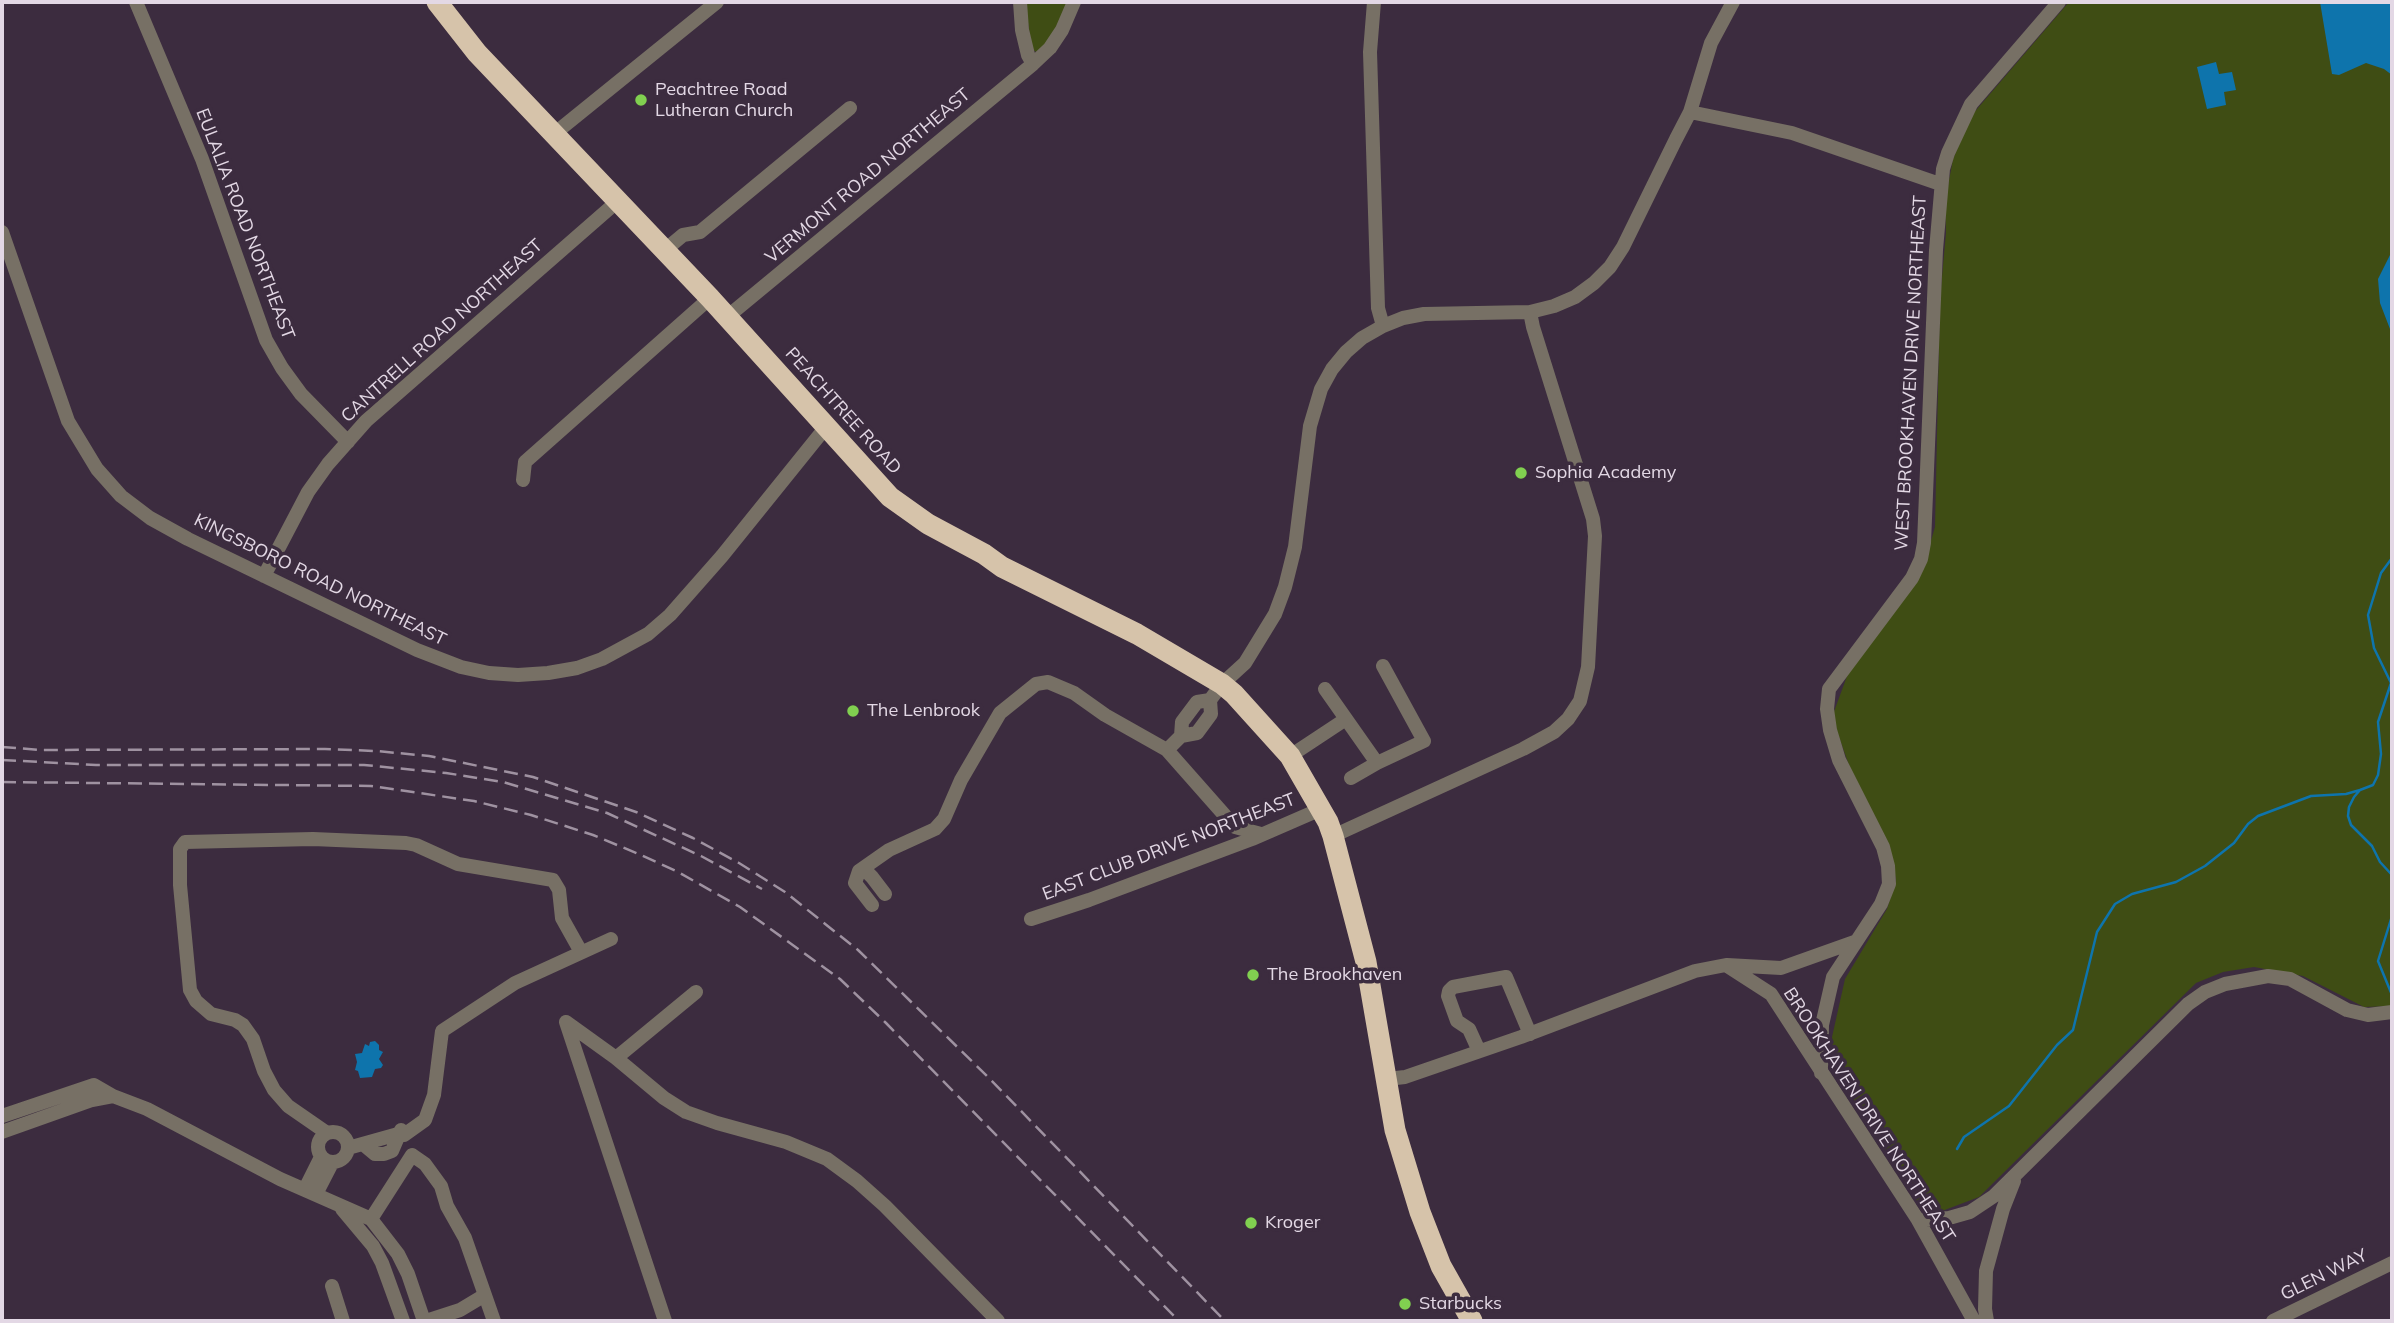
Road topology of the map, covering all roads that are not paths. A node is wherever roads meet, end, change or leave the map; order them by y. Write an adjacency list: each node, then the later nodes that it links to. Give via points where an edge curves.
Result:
1 (136, 2): 22 (street, EULALIA ROAD NORTHEAST, via 202,159 266,340 301,394)
2 (437, 2): 12 (highway, PEACHTREE ROAD, via 477,53)
3 (717, 2): 12 (street)
4 (1020, 2): 9 (street, via 1022,30)
5 (1074, 2): 9 (street, VERMONT ROAD NORTHEAST, via 1062,30)
6 (1374, 2): 20 (street, via 1370,52 1378,308)
7 (1732, 2): 11 (street, via 1711,43)
8 (2059, 2): 13 (street, WEST BROOKHAVEN DRIVE NORTHEAST, via 1971,104 1948,153)
9 (1033, 64): 19 (street, VERMONT ROAD NORTHEAST)
10 (850, 108): 16 (street, via 700,232 683,235)
11 (1690, 112): 13 (street, via 1793,133); 18 (street, via 1610,267 1575,297)
12 (554, 134): 14 (highway, PEACHTREE ROAD)
13 (1940, 184): 39 (street, WEST BROOKHAVEN DRIVE NORTHEAST, via 1924,543 1912,578 1829,689 1827,709 1839,760 1888,866 1889,884 1881,904)
14 (619, 200): 16 (highway, PEACHTREE ROAD); 22 (street, CANTRELL ROAD NORTHEAST, via 397,393)
15 (2, 232): 24 (street, KINGSBORO ROAD NORTHEAST, via 68,421 96,469 150,518)
16 (665, 250): 17 (highway, PEACHTREE ROAD)
17 (710, 298): 19 (highway, PEACHTREE ROAD); 23 (street, via 525,462)
18 (1530, 312): 20 (street, via 1424,314); 35 (street, via 1593,519 1588,667 1580,701 1554,732 1523,749)
19 (727, 317): 21 (highway, PEACHTREE ROAD)
20 (1383, 326): 27 (street, via 1346,352 1321,389 1310,426 1295,547 1285,587 1261,640)
21 (826, 427): 24 (street, KINGSBORO ROAD NORTHEAST, via 670,615 625,648 577,668 518,675 461,667); 27 (highway, PEACHTREE ROAD, via 890,497 928,524 1002,568 1137,634)
22 (348, 442): 24 (street, CANTRELL ROAD NORTHEAST, via 309,492)
23 (523, 480)
24 (264, 576)
25 (1383, 666): 31 (street, via 1424,741)
26 (1325, 689): 28 (street)
27 (1216, 692): 29 (street, via 1212,714 1197,733 1181,736); 30 (highway, PEACHTREE ROAD, via 1240,699)
28 (1346, 719): 30 (street); 31 (street)
29 (1167, 750): 34 (street, via 1235,827); 36 (street, via 1074,693 1048,682 1036,684 1000,713 935,829)
30 (1290, 756): 33 (highway, PEACHTREE ROAD)
31 (1377, 763): 32 (street)
32 (1351, 778)
33 (1321, 809): 34 (street, EAST CLUB DRIVE NORTHEAST); 35 (highway, PEACHTREE ROAD)
34 (1261, 834): 37 (street, EAST CLUB DRIVE NORTHEAST)
35 (1333, 836): 48 (highway, PEACHTREE ROAD, via 1366,962)
36 (859, 871): 36 (street, via 855,883 868,901 882,890 866,871)
37 (1031, 919)
38 (611, 939): 40 (street)
39 (1854, 942): 41 (street, via 1781,968); 47 (street, WEST BROOKHAVEN DRIVE NORTHEAST, via 1833,977 1822,1025)
40 (581, 952): 52 (street, via 562,918 559,890 553,880 458,864 405,843 313,839 186,842 180,849 180,884 190,990 211,1014 243,1025 274,1090 288,1106); 53 (street, via 515,983 442,1031 434,1095 425,1120 404,1135 398,1134 392,1151 374,1154 363,1144)
41 (1726, 965): 44 (street, via 1695,971); 47 (street, BROOKHAVEN DRIVE NORTHEAST, via 1771,994)
42 (696, 992): 46 (street)
43 (2392, 1012): 55 (street, via 2368,1015 2347,1010 2290,979 2268,976 2205,992)
44 (1530, 1034): 45 (street); 45 (street, via 1506,976 1453,987 1448,996 1457,1021 1469,1028)
45 (1479, 1051): 48 (street)
46 (616, 1058): 68 (street, via 566,1022); 69 (street, via 686,1112 827,1159 886,1206)
47 (1821, 1073): 59 (street, BROOKHAVEN DRIVE NORTHEAST)
48 (1387, 1079): 63 (highway, PEACHTREE ROAD, via 1395,1130 1420,1212)
49 (113, 1096): 50 (street, via 94,1085); 51 (street); 56 (street)
50 (2, 1116)
51 (2, 1132)
52 (327, 1133): 53 (street, via 341,1135); 54 (street, via 318,1144)
53 (348, 1148): 54 (street, via 342,1160)
54 (326, 1160): 56 (street)
55 (2016, 1176): 59 (street, via 1970,1212); 71 (street, via 1986,1271)
56 (310, 1192): 57 (street)
57 (339, 1205): 58 (street); 65 (street, via 373,1246)
58 (371, 1220): 62 (street, via 412,1155 420,1160 441,1186); 66 (street, via 398,1254)
59 (1918, 1220): 70 (street, BROOKHAVEN DRIVE NORTHEAST)
60 (2392, 1263): 72 (street, GLEN WAY)
61 (332, 1286): 64 (street)
62 (485, 1295): 66 (street, via 460,1310); 67 (street)
63 (1467, 1320)
64 (343, 1321)
65 (403, 1321)
66 (425, 1321)
67 (494, 1321)
68 (665, 1321)
69 (998, 1321)
70 (1974, 1321)
71 (1987, 1321)
72 (2273, 1321)

